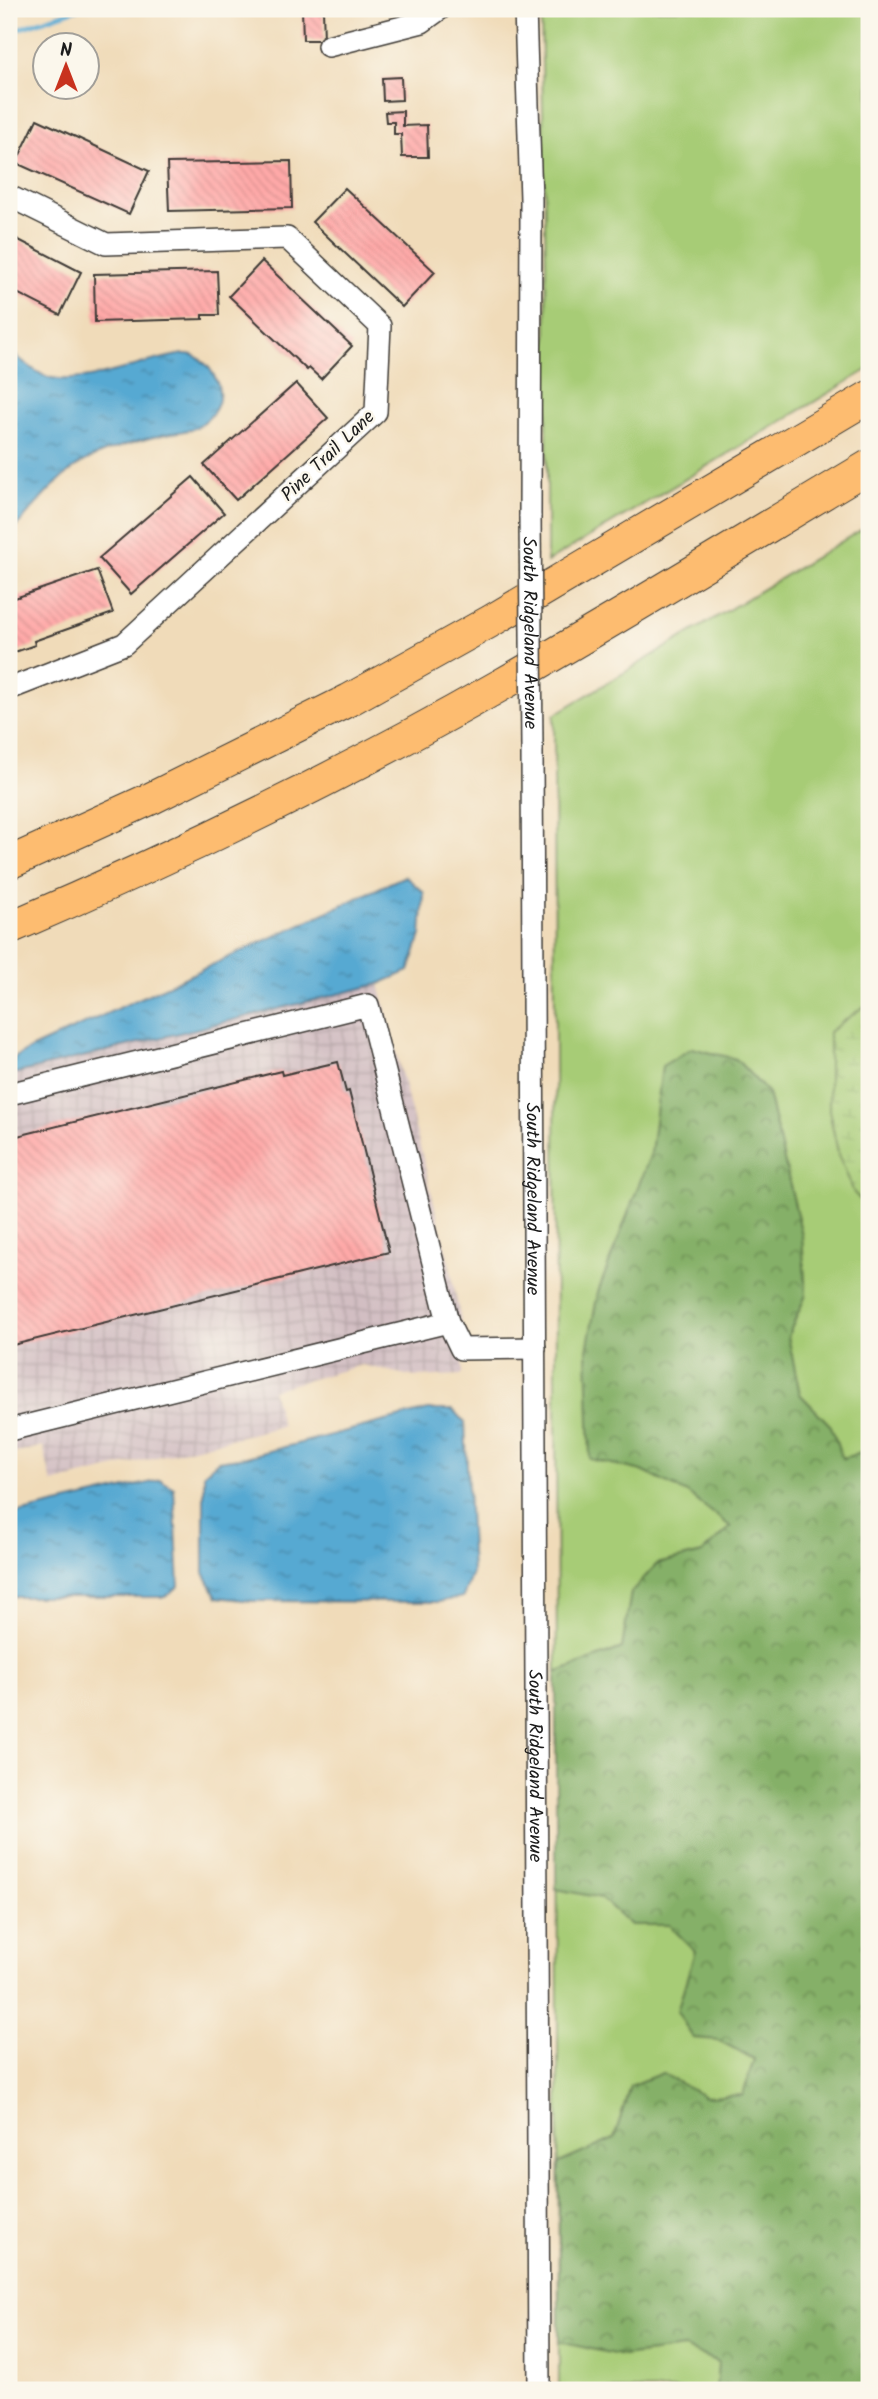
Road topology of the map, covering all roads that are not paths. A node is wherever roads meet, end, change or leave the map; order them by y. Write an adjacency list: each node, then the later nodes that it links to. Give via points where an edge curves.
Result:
1 (440, 9): 3 (street, via 422,22)
2 (525, 9): 12 (street, South Ridgeland Avenue, bridge, via 531,200)
3 (328, 47)
4 (9, 195): 7 (street, Pine Trail Lane, via 106,244 287,237 380,326 376,412 124,644)
5 (869, 397): 8 (highway, via 349,700)
6 (869, 466): 9 (highway, via 373,755 177,854)
7 (9, 689)
8 (9, 863)
9 (9, 928)
10 (9, 1094): 11 (street, via 368,1005)
11 (447, 1322): 12 (street, via 461,1349); 13 (street)
12 (535, 1348): 14 (street, South Ridgeland Avenue)
13 (9, 1430)
14 (538, 2390)

